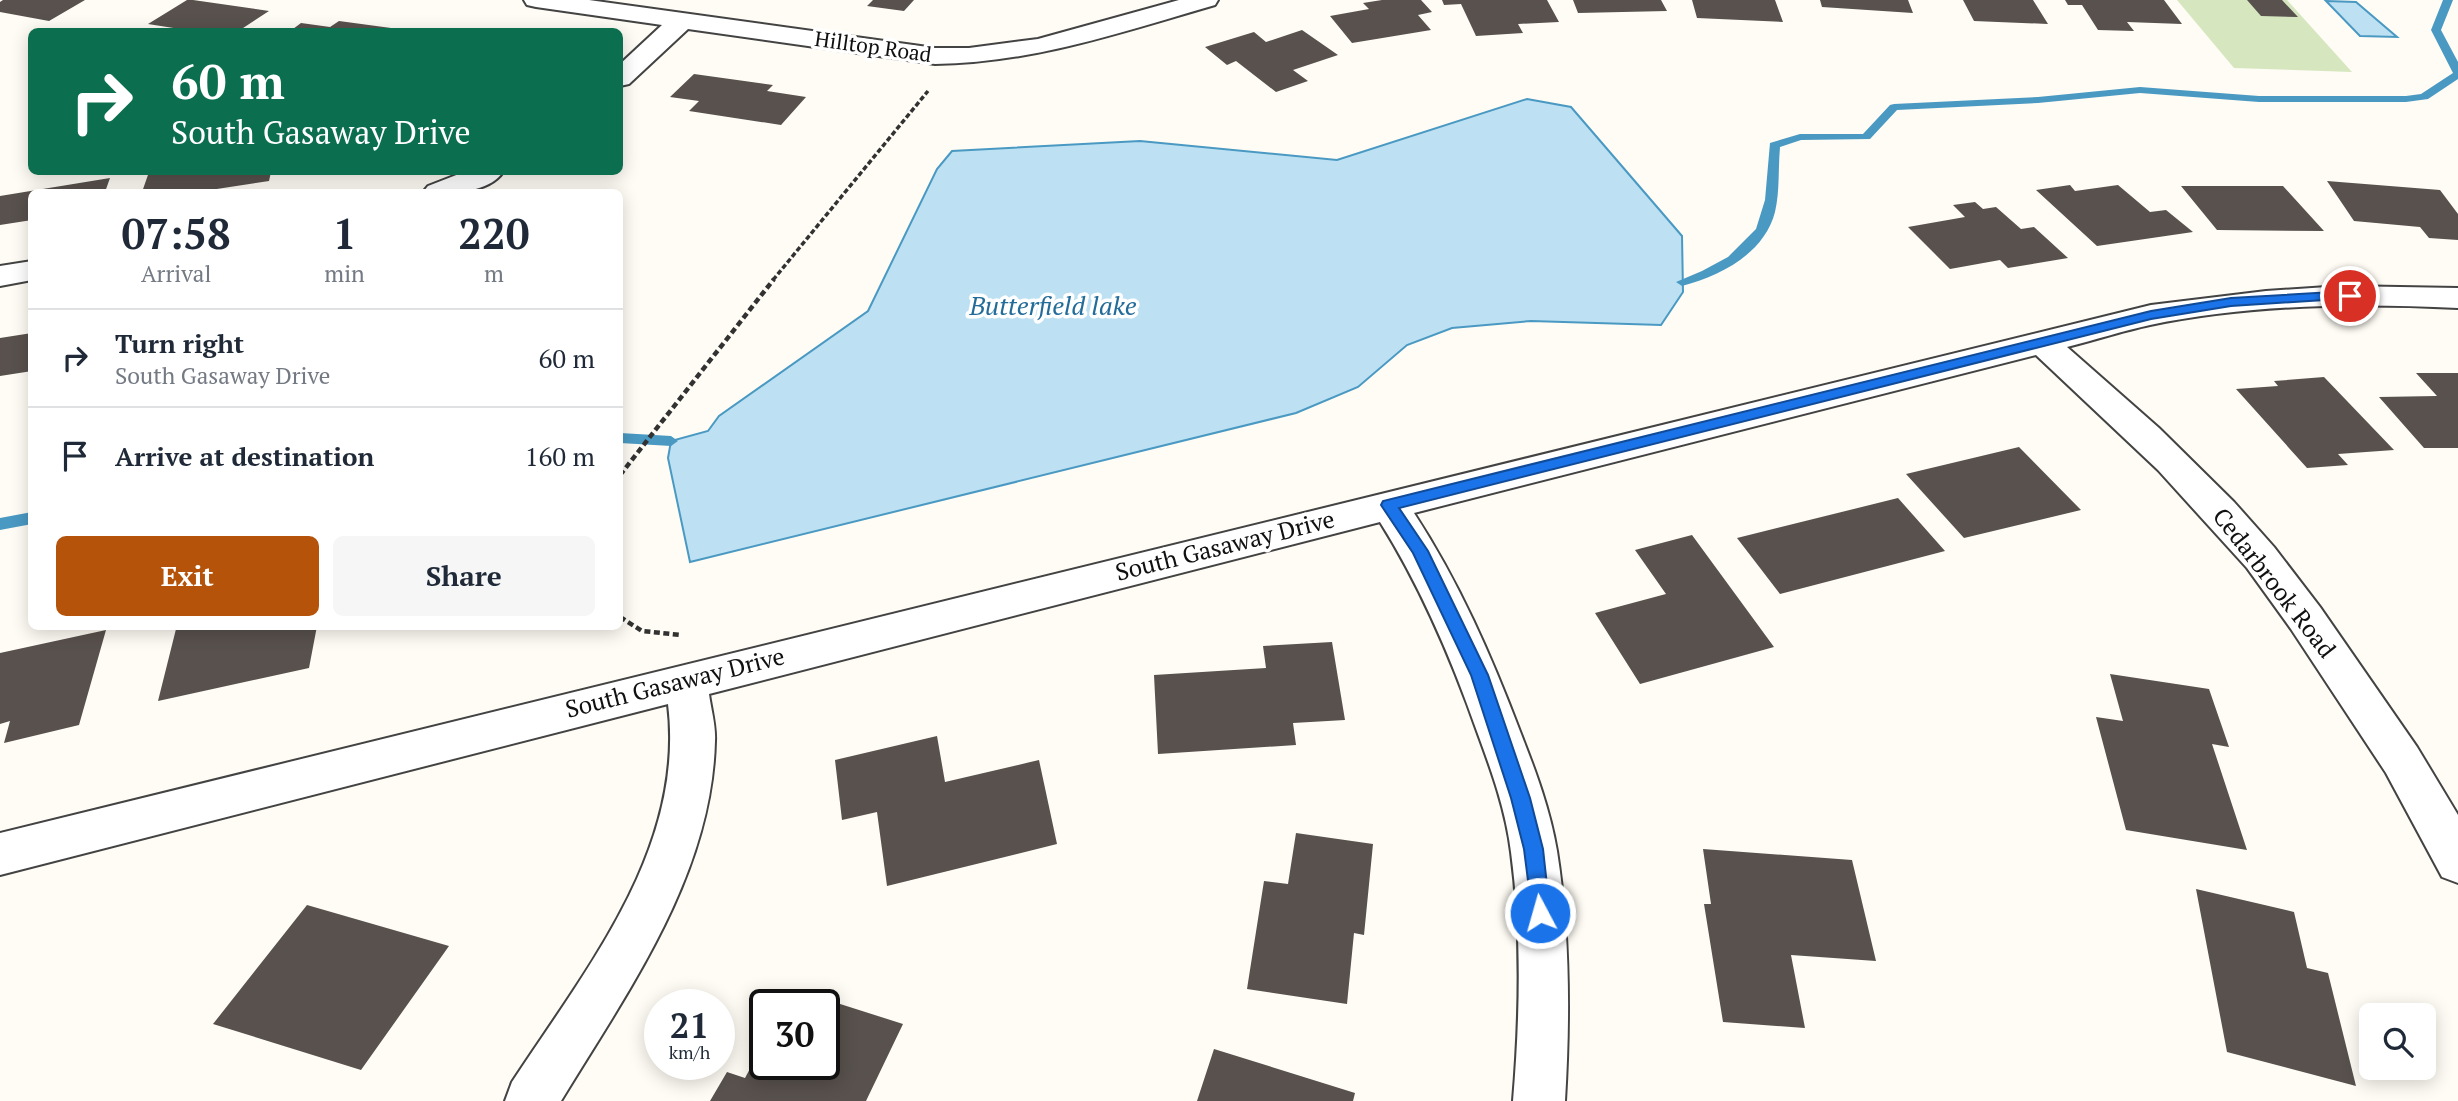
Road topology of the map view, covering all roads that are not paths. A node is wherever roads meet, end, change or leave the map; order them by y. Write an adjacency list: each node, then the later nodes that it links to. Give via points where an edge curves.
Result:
1 (536, 0): 3 (street, Hilltop Road)
2 (1206, 0): 3 (street, Hilltop Road, via 1047,45 966,57)
3 (683, 20): 4 (street)
4 (623, 75)
5 (481, 175): 6 (street)
6 (446, 189)
7 (28, 271): 8 (street)
8 (0, 276)
9 (2458, 298): 10 (street, South Gasaway Drive, via 2327,295 2231,302 2151,315)
10 (2042, 342): 11 (street, South Gasaway Drive); 14 (street, Cedarbrook Road, via 2203,493 2295,603 2406,766)
11 (1388, 505): 12 (street, South Gasaway Drive); 16 (street, via 1420,551 1479,675 1517,785 1533,849 1542,933 1545,1026)
12 (686, 680): 13 (street, South Gasaway Drive); 15 (street, via 694,739 689,784 671,853 641,925)
13 (0, 854)
14 (2458, 862)
15 (531, 1101)
16 (1539, 1101)

